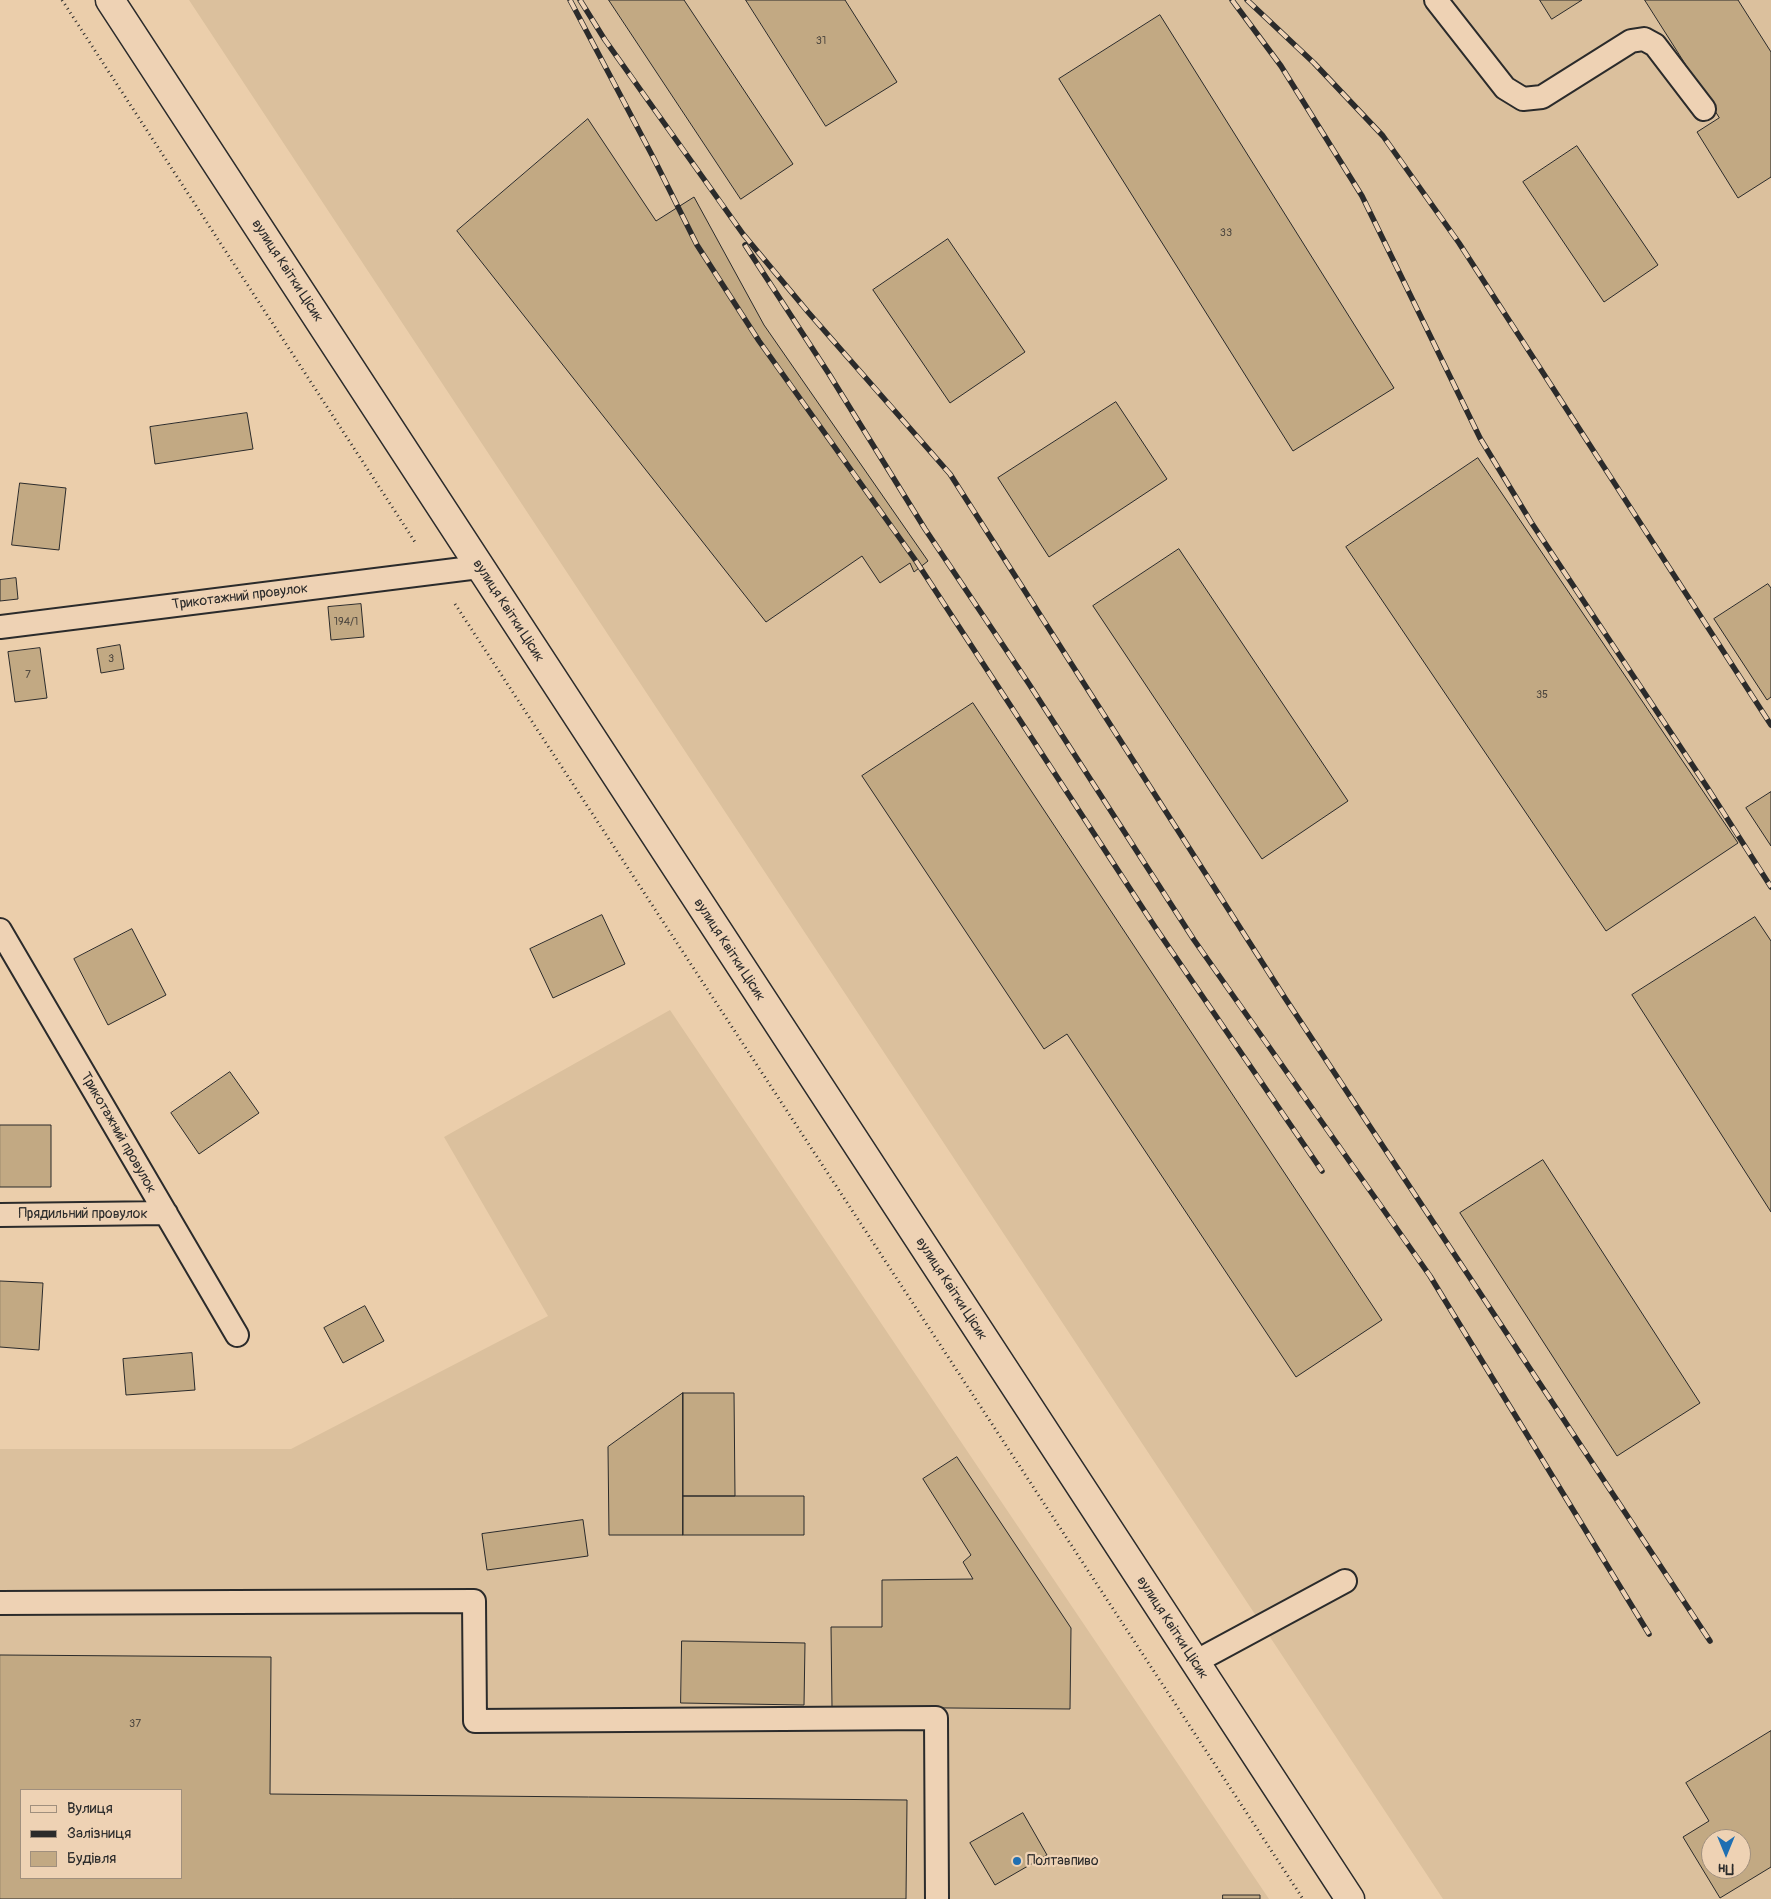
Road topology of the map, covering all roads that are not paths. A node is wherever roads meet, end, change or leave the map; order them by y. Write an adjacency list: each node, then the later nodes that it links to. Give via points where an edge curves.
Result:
1 (110, 0): 4 (street, вулиця Квітки Цісик)
2 (1436, 0): 3 (lane, via 1505,88 1523,99 1542,97 1630,41 1644,39 1655,45)
3 (1704, 109)
4 (480, 567): 5 (lane, Трикотажний провулок); 12 (street, вулиця Квітки Цісик)
5 (0, 627)
6 (0, 930): 7 (lane, Трикотажний провулок)
7 (166, 1214): 8 (lane, Прядильний провулок); 9 (lane, Трикотажний провулок)
8 (0, 1215)
9 (237, 1335)
10 (1345, 1581): 12 (lane)
11 (0, 1603): 13 (lane, via 474,1601 474,1721 936,1718)
12 (1195, 1662): 14 (street, вулиця Квітки Цісик)
13 (937, 1899)
14 (1350, 1899)

